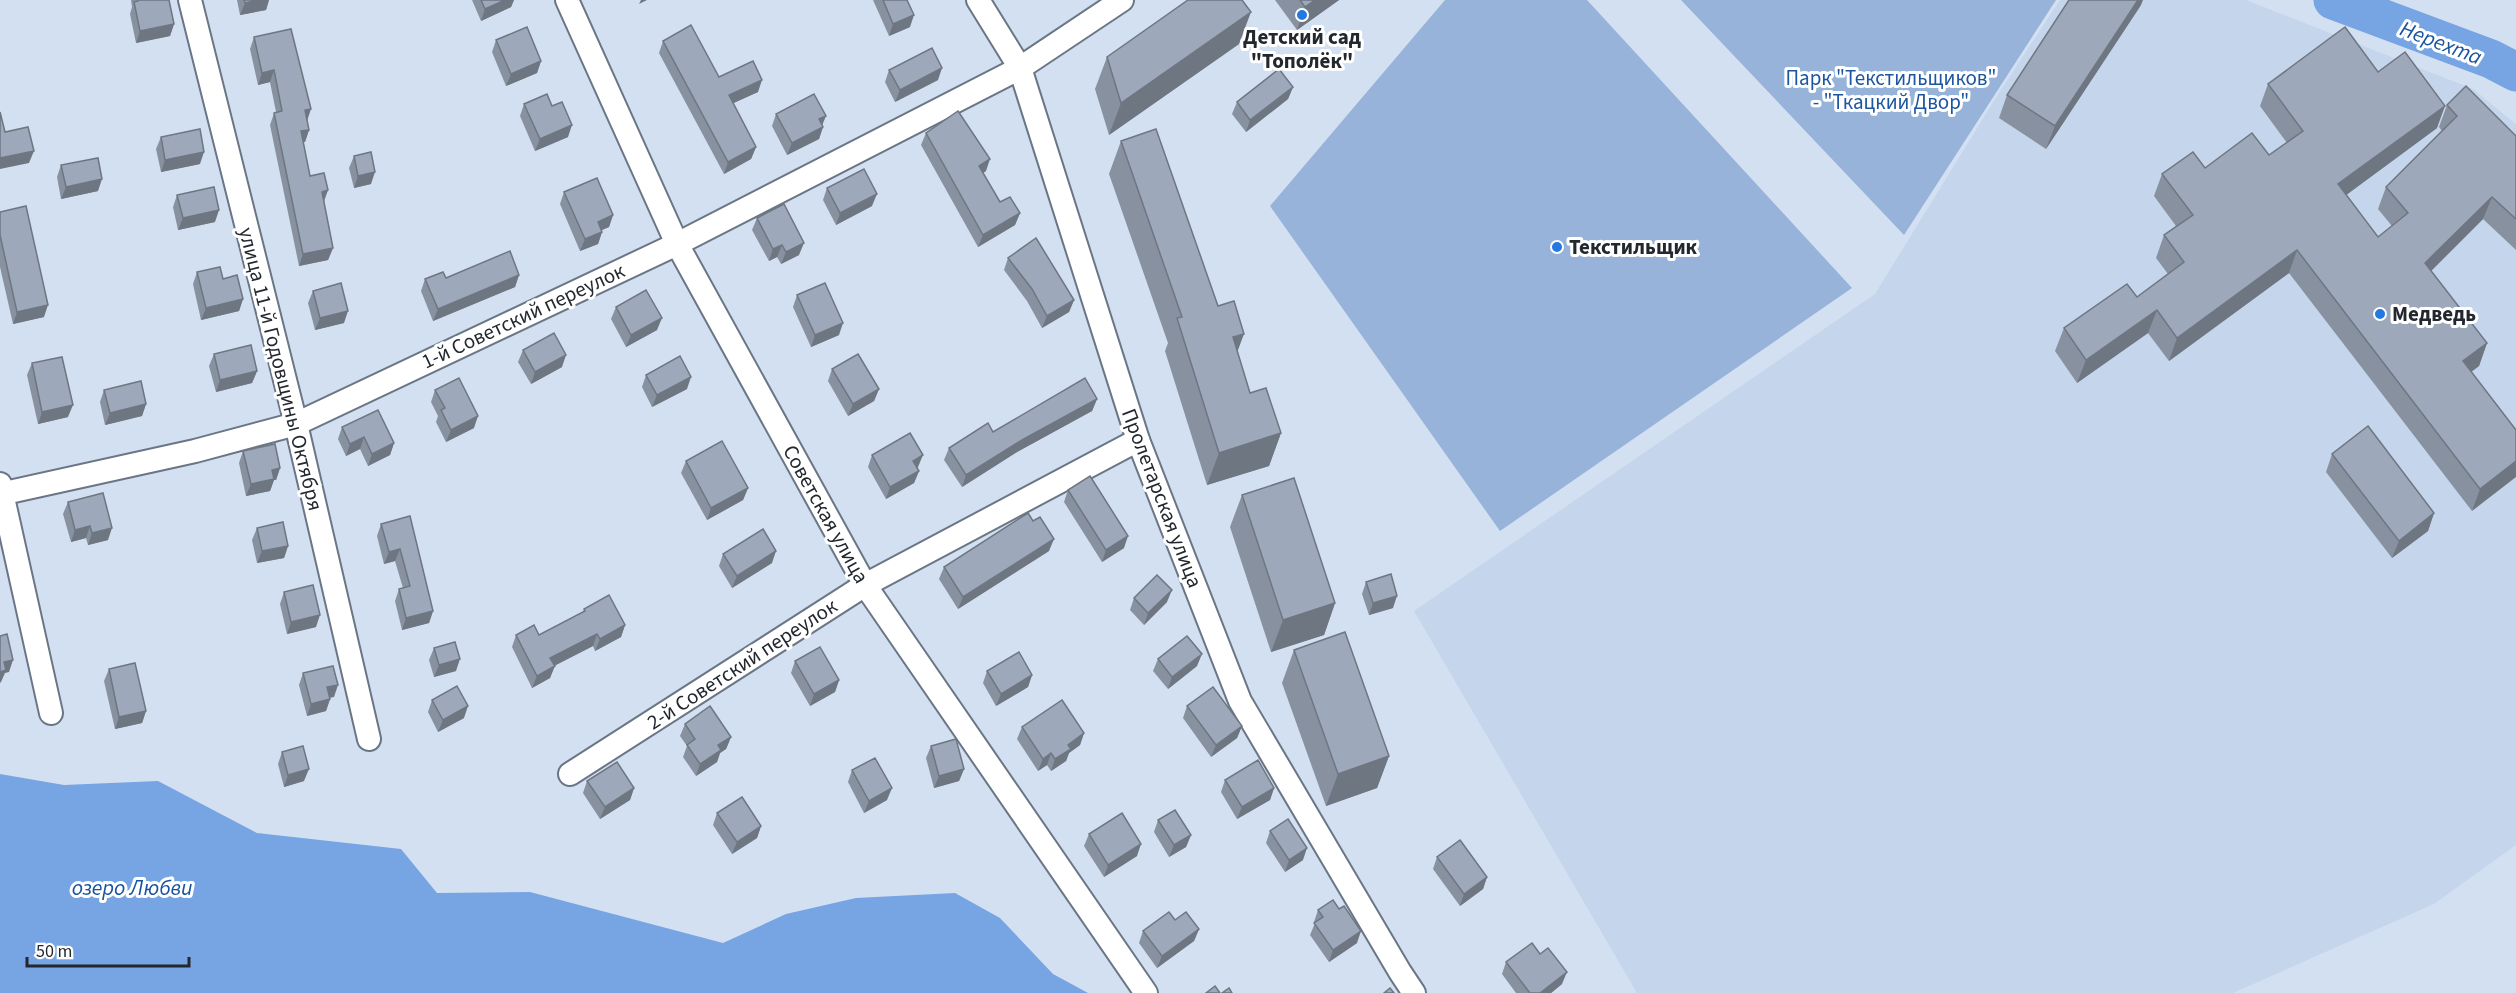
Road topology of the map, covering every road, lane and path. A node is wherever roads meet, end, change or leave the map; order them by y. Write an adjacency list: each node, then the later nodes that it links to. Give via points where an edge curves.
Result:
1 (190, 0): 7 (street, улица 11-й Годовщины Октября)
2 (567, 0): 6 (street, Советская улица)
3 (978, 0): 5 (street, Пролетарская улица)
4 (1122, 0): 5 (street, 1-й Советский переулок)
5 (1020, 68): 6 (street, 1-й Советский переулок); 8 (street, Пролетарская улица)
6 (677, 244): 7 (street, 1-й Советский переулок); 10 (street, Советская улица)
7 (296, 424): 9 (street, 1-й Советский переулок, via 195,451); 12 (street, улица 11-й Годовщины Октября)
8 (1138, 440): 10 (street, 2-й Советский переулок); 15 (street, Пролетарская улица, via 1240,701)
9 (1, 490): 11 (street)
10 (865, 585): 13 (street, 2-й Советский переулок); 14 (street, Советская улица)
11 (51, 713)
12 (369, 739)
13 (570, 774)
14 (1146, 993)
15 (1414, 993)

